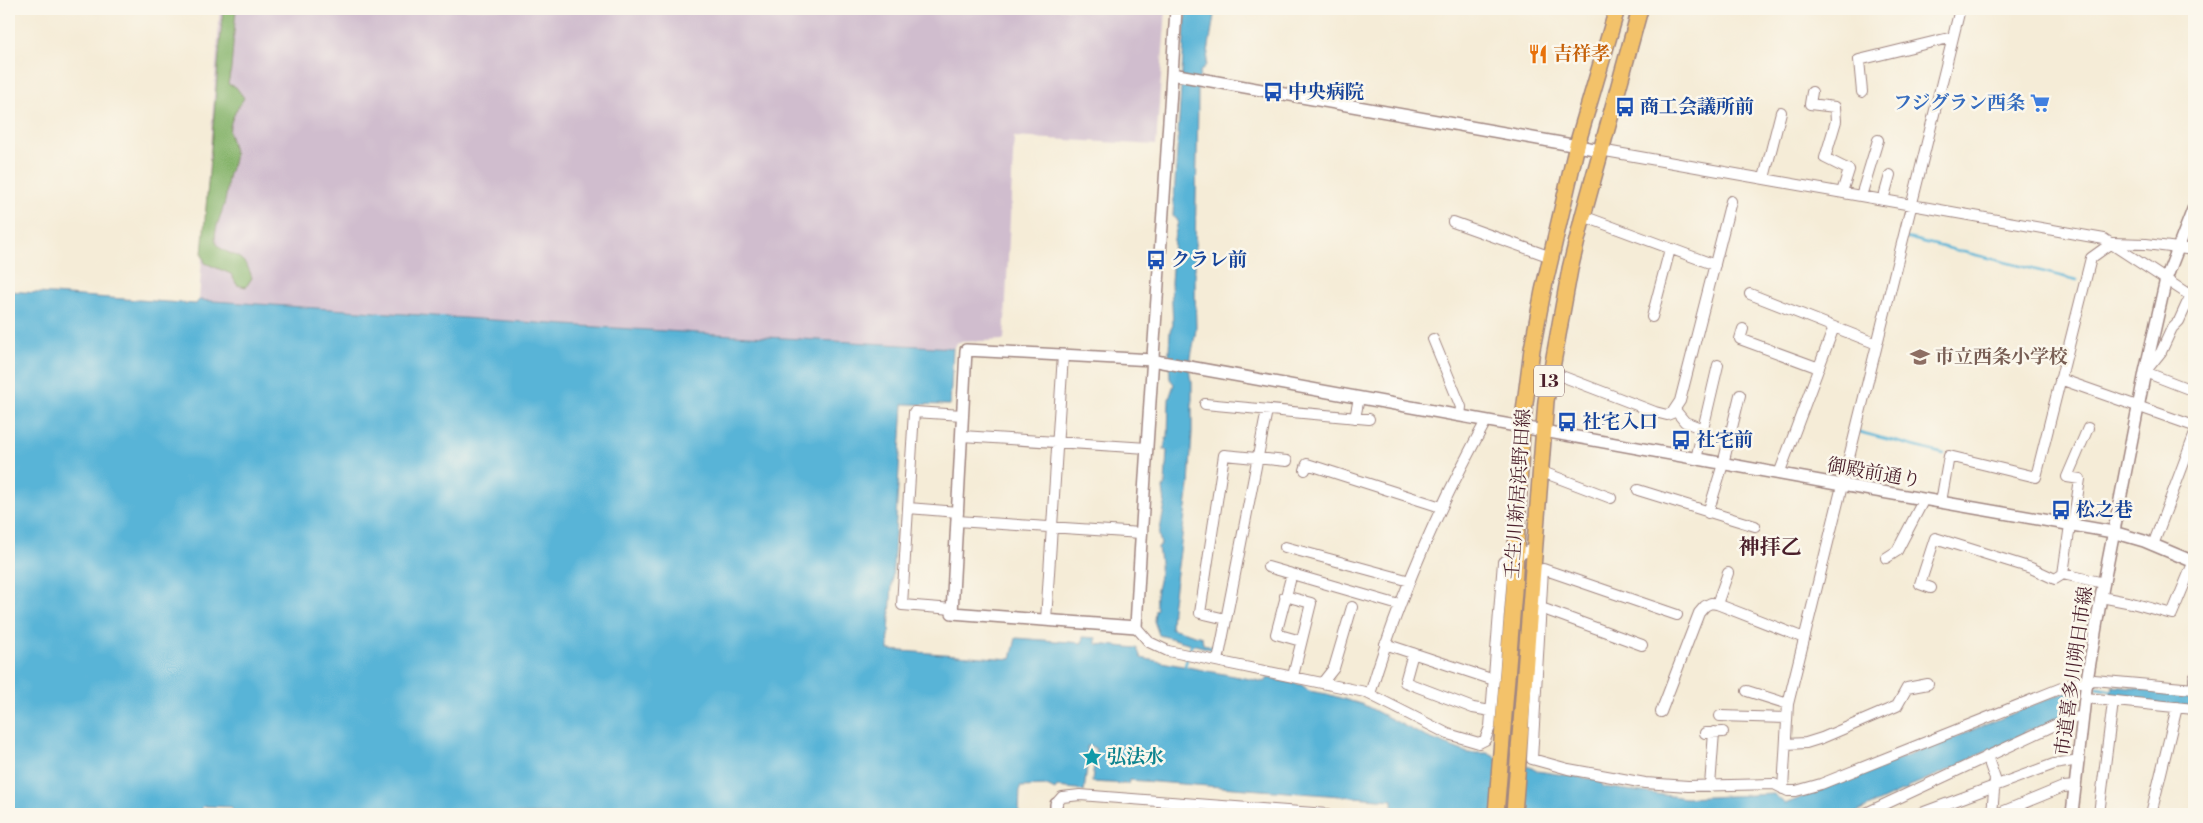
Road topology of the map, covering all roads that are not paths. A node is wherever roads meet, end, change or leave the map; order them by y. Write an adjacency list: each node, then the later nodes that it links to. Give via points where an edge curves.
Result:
1 (1176, 9): 6 (street)
2 (1618, 9): 11 (main road, 壬生川新居浜野田線 / 13)
3 (1640, 9): 12 (main road, 壬生川新居浜野田線 / 13)
4 (1960, 9): 5 (street)
5 (1953, 37): 8 (street, via 1859,60); 19 (street)
6 (1175, 74): 11 (street); 38 (street)
7 (1812, 92): 15 (street, via 1810,104 1835,107 1836,121 1825,158 1849,170)
8 (1862, 92)
9 (1780, 112): 14 (street)
10 (1878, 140): 16 (street)
11 (1577, 145): 12 (street); 27 (main road, 壬生川新居浜野田線 / 13)
12 (1600, 150): 14 (street); 21 (main road, 壬生川新居浜野田線 / 13)
13 (1890, 175): 17 (street)
14 (1764, 178): 15 (street)
15 (1842, 192): 16 (street)
16 (1861, 196): 17 (street)
17 (1883, 200): 19 (street)
18 (1731, 201): 28 (street)
19 (1911, 205): 23 (street, via 2092,236); 36 (street)
20 (2194, 207): 24 (street, 市道喜多川朔日市線)
21 (1583, 216): 25 (street); 41 (main road, 壬生川新居浜野田線 / 13)
22 (1453, 222): 27 (street)
23 (2112, 243): 24 (street); 29 (street); 43 (street, via 2091,258)
24 (2178, 248): 26 (street); 29 (street, 市道喜多川朔日市線)
25 (1670, 249): 28 (street); 32 (street)
26 (2194, 250)
27 (1551, 257): 57 (main road, 壬生川新居浜野田線 / 13, via 1532,349)
28 (1714, 265): 50 (street)
29 (2166, 279): 31 (street); 42 (street, 市道喜多川朔日市線)
30 (1750, 294): 33 (street)
31 (2193, 294): 42 (street, via 2161,352)
32 (1652, 317)
33 (1834, 327): 36 (street); 40 (street)
34 (1743, 329): 40 (street, via 1740,339)
35 (1433, 339): 52 (street, via 1461,407)
36 (1877, 344): 72 (street)
37 (1063, 355): 38 (street, 御殿前通り); 51 (street, 御殿前通り, via 966,350); 63 (street)
38 (1157, 361): 46 (street, 御殿前通り); 64 (street)
39 (1718, 365): 59 (street)
40 (1819, 368): 71 (street)
41 (1551, 372): 50 (street, via 1667,415); 60 (main road, 壬生川新居浜野田線 / 13)
42 (2145, 372): 44 (street); 48 (street, 市道喜多川朔日市線)
43 (2060, 380): 48 (street); 76 (street, via 2036,477 1949,456)
44 (2194, 391)
45 (1740, 395): 68 (street)
46 (1359, 398): 52 (street, 御殿前通り); 53 (street)
47 (1205, 404): 49 (street)
48 (2138, 405): 56 (street); 84 (street, 市道喜多川朔日市線)
49 (1267, 410): 53 (street); 65 (street)
50 (1675, 410): 59 (street, via 1685,422)
51 (962, 415): 61 (street); 78 (street, via 914,412)
52 (1460, 416): 55 (street, 御殿前通り)
53 (1355, 418): 54 (street)
54 (1369, 419)
55 (1486, 421): 57 (street, 御殿前通り); 77 (street, via 1457,472)
56 (2194, 426)
57 (1522, 427): 60 (street, 御殿前通り); 89 (main road, 壬生川新居浜野田線 / 13)
58 (2088, 428): 81 (street, via 2067,476 2080,479)
59 (1703, 429): 66 (street)
60 (1544, 430): 66 (street, 御殿前通り); 70 (main road, 壬生川新居浜野田線 / 13)
61 (962, 436): 63 (street); 80 (street)
62 (2194, 436): 86 (street)
63 (1057, 442): 64 (street); 83 (street)
64 (1147, 448): 85 (street)
65 (1256, 456): 67 (street); 109 (street); 109 (street, via 1224,454 1200,613)
66 (1696, 459): 68 (street, 御殿前通り)
67 (1287, 461)
68 (1723, 464): 71 (street, 御殿前通り); 79 (street)
69 (1305, 470): 77 (street, via 1307,464)
70 (1540, 471): 74 (street); 88 (main road, 壬生川新居浜野田線 / 13)
71 (1779, 474): 72 (street, 御殿前通り)
72 (1842, 485): 75 (street, 御殿前通り); 112 (street)
73 (1638, 490): 79 (street)
74 (1611, 498)
75 (1924, 499): 76 (street, 御殿前通り); 90 (street, via 1897,552)
76 (1941, 502): 81 (street, 御殿前通り)
77 (1442, 507): 96 (street)
78 (908, 508): 80 (street); 107 (street, via 902,606)
79 (1708, 513): 82 (street)
80 (958, 516): 83 (street); 107 (street)
81 (2072, 525): 84 (street, 御殿前通り); 94 (street)
82 (1755, 526)
83 (1052, 527): 85 (street); 110 (street)
84 (2113, 532): 86 (street, 御殿前通り); 97 (street, 市道喜多川朔日市線)
85 (1141, 533): 111 (street)
86 (2152, 545): 91 (street, 御殿前通り)
87 (1285, 547): 96 (street)
88 (1534, 548): 89 (street); 100 (main road, 壬生川新居浜野田線 / 13)
89 (1516, 558): 99 (main road, 壬生川新居浜野田線 / 13); 119 (street, via 1503,562)
90 (1886, 558)
91 (2194, 562): 102 (street, via 2172,614)
92 (1268, 567): 104 (street)
93 (1728, 573): 103 (street)
94 (2063, 574): 97 (street); 98 (street, via 2055,579 2031,568 1935,538 1920,584)
95 (1290, 581): 101 (street)
96 (1410, 582): 104 (street)
97 (2104, 583): 102 (street, 市道喜多川朔日市線)
98 (1931, 588)
99 (1514, 591): 100 (street); 147 (main road, 壬生川新居浜野田線 / 13)
100 (1536, 592): 106 (street); 108 (street, via 1543,569); 148 (main road, 壬生川新居浜野田線 / 13)
101 (1286, 596): 113 (street, via 1310,603); 113 (street, via 1276,634)
102 (2101, 597): 120 (street, 市道喜多川朔日市線)
103 (1717, 604): 112 (street); 132 (street, via 1705,606 1699,613)
104 (1399, 605): 114 (street)
105 (1352, 607): 121 (street, via 1334,668)
106 (1541, 608): 115 (street); 140 (street, via 1532,759 1645,783)
107 (952, 609): 110 (street, via 952,613)
108 (1677, 615)
109 (1226, 619): 117 (street)
110 (1046, 620): 111 (street)
111 (1136, 627): 117 (street, via 1158,647)
112 (1804, 638): 128 (street)
113 (1301, 641): 118 (street)
114 (1385, 644): 116 (street); 125 (street)
115 (1642, 645)
116 (1413, 653): 119 (street); 131 (street, via 1405,682 1473,708)
117 (1218, 661): 118 (street)
118 (1293, 676): 121 (street)
119 (1494, 680): 131 (street)
120 (2087, 680): 123 (street); 126 (street, 市道喜多川朔日市線); 143 (street, via 1808,789)
121 (1323, 682): 125 (street)
122 (1928, 684): 137 (street, via 1907,688 1897,706 1838,732 1806,743)
123 (2194, 689)
124 (1747, 691): 128 (street)
125 (1370, 694): 131 (street, via 1448,734 1479,743 1489,734)
126 (2086, 698): 127 (street); 134 (street, 市道喜多川朔日市線)
127 (2113, 702): 129 (street); 154 (street)
128 (1788, 704): 135 (street)
129 (2177, 707): 130 (street); 155 (street)
130 (2194, 708)
131 (1491, 711)
132 (1661, 712)
133 (1720, 716): 135 (street)
134 (2083, 717): 138 (street, via 2070,718); 139 (street, 市道喜多川朔日市線)
135 (1787, 718): 137 (street)
136 (1714, 732): 140 (street)
137 (1786, 744): 143 (street)
138 (1988, 756): 141 (street); 149 (street)
139 (2079, 760): 141 (street, via 2054,764); 142 (street, 市道喜多川朔日市線)
140 (1710, 786): 143 (street, via 1774,784)
141 (1995, 786): 150 (street); 151 (street)
142 (2076, 786): 152 (street, via 2063,787); 153 (street, 市道喜多川朔日市線)
143 (1783, 789)
144 (1056, 809): 145 (street, via 1062,797 1080,795)
145 (1288, 812): 146 (street)
146 (1322, 814)
147 (1496, 814)
148 (1514, 814)
149 (1866, 814)
150 (1919, 814)
151 (1992, 814)
152 (1997, 814)
153 (2072, 814)
154 (2099, 814)
155 (2152, 814)

